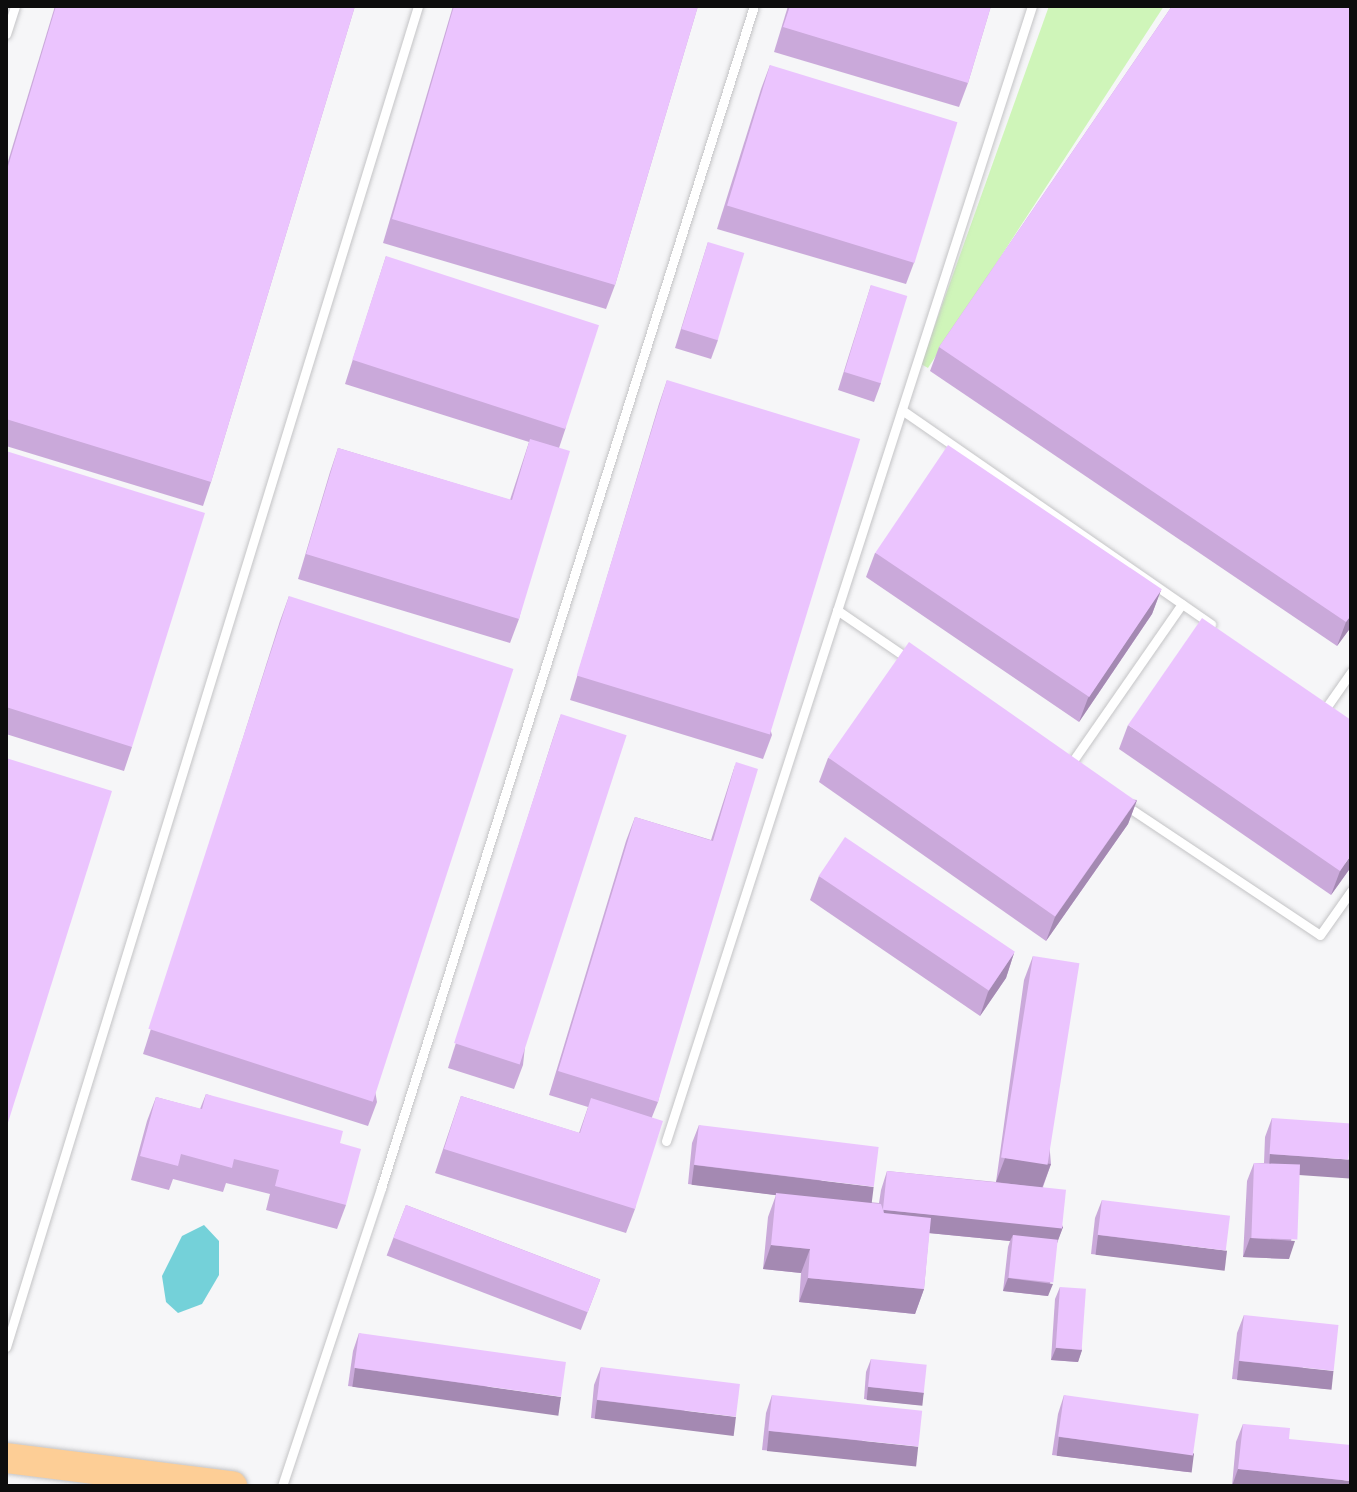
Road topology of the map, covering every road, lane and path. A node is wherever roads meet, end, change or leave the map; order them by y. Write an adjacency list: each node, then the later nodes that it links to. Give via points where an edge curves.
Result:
1 (15, 6): 5 (lane)
2 (418, 6): 21 (lane)
3 (754, 6): 24 (lane)
4 (1032, 6): 6 (lane)
5 (6, 34)
6 (902, 410): 7 (lane); 8 (lane)
7 (1182, 604): 9 (lane); 16 (lane)
8 (837, 610): 10 (lane); 20 (lane)
9 (1218, 629)
10 (927, 671)
11 (1351, 672): 13 (lane)
12 (1316, 697): 13 (lane)
13 (1328, 705): 14 (lane)
14 (1340, 713)
15 (1056, 759): 16 (lane)
16 (1069, 768): 17 (lane)
17 (1082, 777)
18 (1108, 794): 19 (lane, via 1320,935)
19 (1351, 891)
20 (666, 1141)
21 (6, 1347)
22 (6, 1458): 23 (main road)
23 (232, 1486)
24 (282, 1486)

